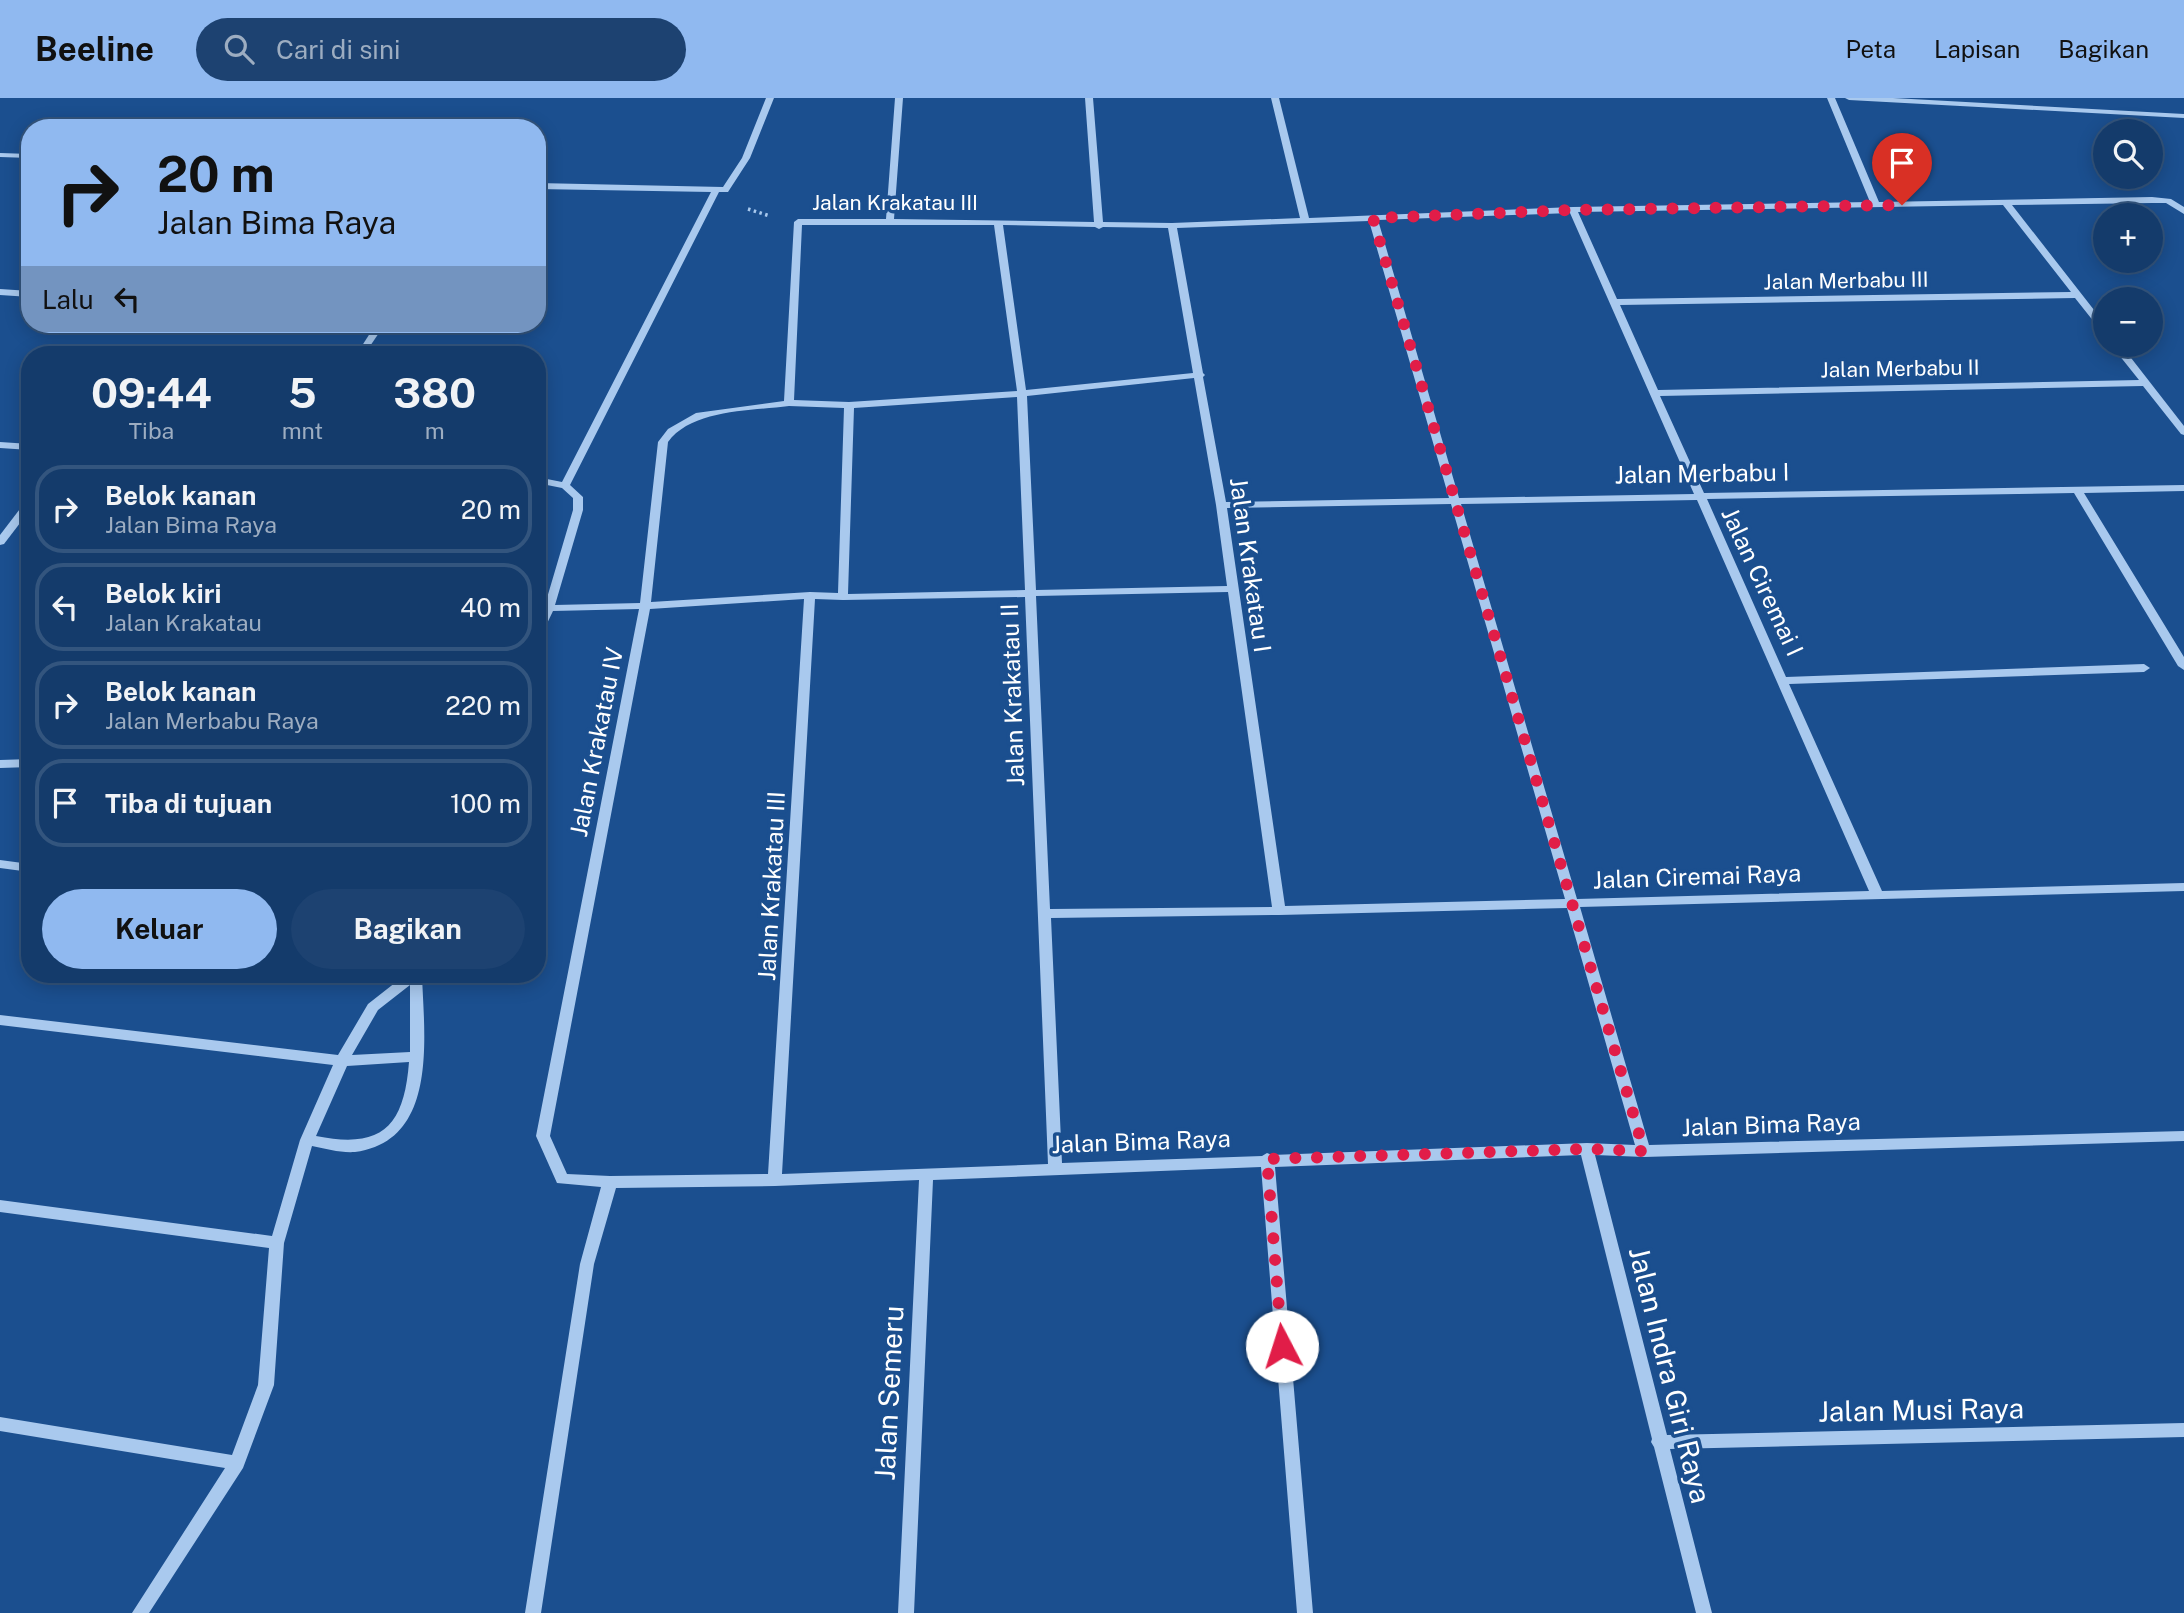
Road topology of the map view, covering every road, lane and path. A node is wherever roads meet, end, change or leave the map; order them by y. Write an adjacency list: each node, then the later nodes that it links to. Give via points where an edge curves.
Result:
1 (770, 98): 13 (street, via 746,158)
2 (899, 98): 20 (street)
3 (1089, 98): 23 (street)
4 (1275, 98): 19 (street)
5 (1831, 98): 15 (street)
6 (1849, 98): 8 (street)
7 (2029, 98): 8 (street)
8 (2034, 108): 9 (street)
9 (2184, 116)
10 (0, 155): 11 (street)
11 (21, 156)
12 (546, 186): 13 (street)
13 (720, 191): 21 (path, via 745,208); 41 (street)
14 (2006, 203): 15 (street, Jalan Krakatau III); 17 (street, Jalan Krakatau III, via 2152,200 2168,201); 27 (street)
15 (1876, 206): 16 (street, Jalan Krakatau III)
16 (1573, 210): 18 (street, Jalan Krakatau III); 28 (street, Jalan Ciremai I)
17 (2184, 211)
18 (1373, 218): 19 (street, Jalan Krakatau III); 45 (street)
19 (1305, 220): 24 (street, Jalan Krakatau III)
20 (890, 221): 21 (street, Jalan Krakatau III); 22 (street, Jalan Krakatau III)
21 (798, 222): 35 (street, Jalan Krakatau III)
22 (998, 222): 23 (street, Jalan Krakatau III); 33 (street, Jalan Krakatau II)
23 (1099, 226): 24 (street, Jalan Krakatau III)
24 (1172, 226): 31 (street, Jalan Krakatau I)
25 (0, 292): 26 (street)
26 (21, 293)
27 (2078, 295): 28 (street, Jalan Merbabu III); 29 (street)
28 (1615, 302): 34 (street, Jalan Ciremai I)
29 (2093, 314)
30 (2125, 357): 32 (street)
31 (1200, 375): 33 (street, Jalan Krakatau IV); 46 (street, Jalan Krakatau I)
32 (2146, 383): 34 (street, Jalan Merbabu II); 37 (street)
33 (1022, 393): 36 (street, Jalan Krakatau IV); 50 (street, Jalan Krakatau II)
34 (1654, 393): 44 (street, Jalan Ciremai I)
35 (789, 403): 36 (street, Jalan Krakatau IV); 53 (street, Jalan Krakatau IV, via 699,415 679,425 663,442)
36 (849, 405): 52 (street)
37 (2184, 432)
38 (0, 445): 39 (street)
39 (21, 446)
40 (546, 482): 41 (street)
41 (565, 486): 54 (street, via 578,496 578,510)
42 (2184, 488): 43 (street, Jalan Merbabu I)
43 (2077, 490): 44 (street, Jalan Merbabu I); 56 (street)
44 (1699, 495): 45 (street, Jalan Merbabu I); 58 (street, Jalan Ciremai I)
45 (1454, 499): 46 (street, Jalan Merbabu I); 65 (street)
46 (1221, 505): 49 (street, Jalan Krakatau I)
47 (21, 515): 48 (street)
48 (0, 542)
49 (1233, 589): 50 (street); 66 (street, Jalan Krakatau I)
50 (1030, 592): 52 (street); 67 (street, Jalan Krakatau II)
51 (810, 595): 52 (street); 53 (street); 81 (street, Jalan Krakatau III)
52 (843, 597)
53 (645, 606): 54 (street); 80 (street, Jalan Krakatau IV, via 543,1136)
54 (549, 608): 55 (street)
55 (546, 614)
56 (2184, 666)
57 (2144, 668): 58 (street)
58 (1784, 681): 64 (street, Jalan Ciremai I)
59 (21, 763): 60 (street)
60 (0, 764)
61 (0, 864): 62 (street)
62 (21, 866)
63 (2184, 887): 64 (street, Jalan Ciremai Raya)
64 (1877, 894): 65 (street, Jalan Ciremai Raya)
65 (1572, 904): 66 (street, Jalan Ciremai Raya); 76 (street)
66 (1279, 912): 67 (street, Jalan Ciremai Raya)
67 (1044, 914): 78 (street, Jalan Krakatau II)
68 (404, 983): 72 (street, via 373,1007)
69 (415, 983): 71 (street)
70 (0, 1020): 72 (street)
71 (415, 1057): 72 (street); 74 (street, via 417,1082 412,1101 395,1128 359,1146)
72 (342, 1061): 74 (street)
73 (2184, 1136): 76 (street, Jalan Bima Raya)
74 (307, 1140): 84 (street)
75 (1587, 1149): 76 (street, Jalan Bima Raya); 77 (street, Jalan Bima Raya); 87 (street, Jalan Indra Giri Raya)
76 (1644, 1151)
77 (1267, 1159): 78 (street, Jalan Bima Raya); 92 (street)
78 (1055, 1168): 79 (street, Jalan Bima Raya)
79 (926, 1175): 81 (street, Jalan Bima Raya); 91 (street, Jalan Semeru)
80 (562, 1179): 82 (street, Jalan Bima Raya)
81 (775, 1181): 82 (street, Jalan Bima Raya)
82 (611, 1182): 90 (street, via 587,1264)
83 (0, 1206): 84 (street)
84 (277, 1243): 88 (street, via 266,1385)
85 (0, 1423): 88 (street)
86 (2184, 1430): 87 (street, Jalan Musi Raya)
87 (1659, 1442): 93 (street, Jalan Indra Giri Raya)
88 (237, 1463): 89 (street)
89 (140, 1613)
90 (533, 1613)
91 (906, 1613)
92 (1305, 1613)
93 (1704, 1613)

